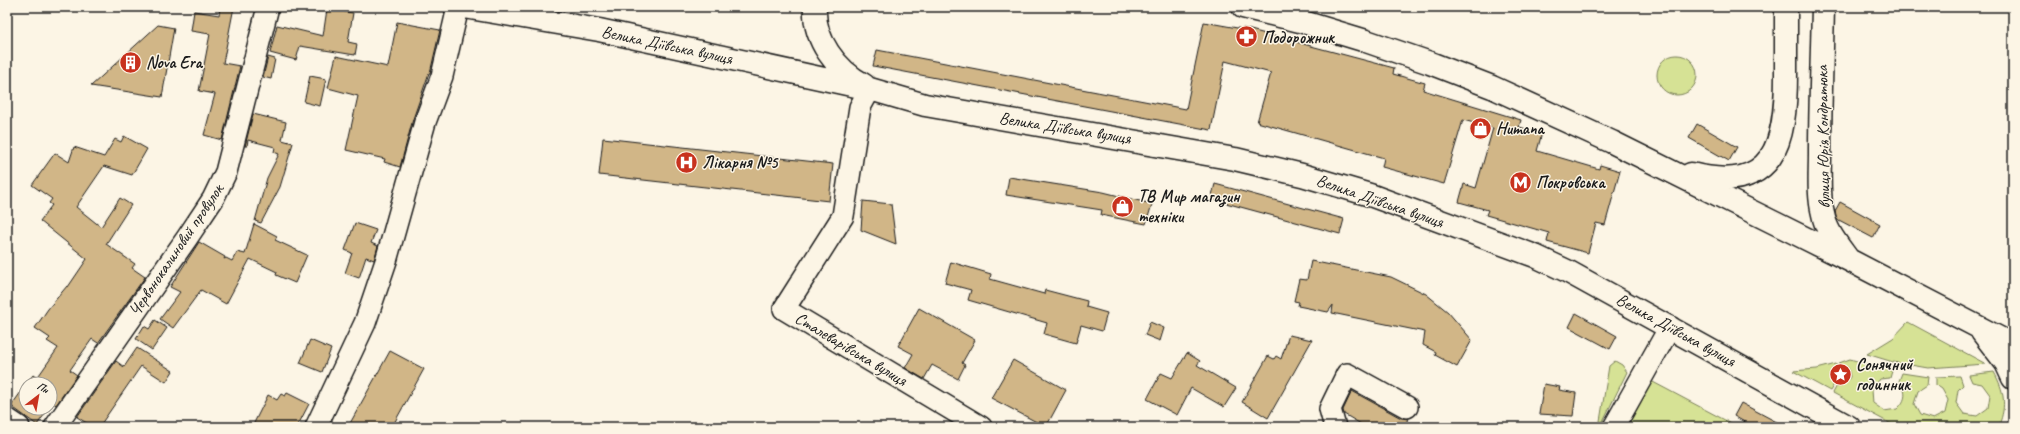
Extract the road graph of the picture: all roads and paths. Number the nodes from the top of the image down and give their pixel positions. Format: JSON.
{"nodes":[{"id":1,"x":268,"y":7,"type":"edge"},
{"id":2,"x":456,"y":7,"type":"edge"},
{"id":3,"x":464,"y":7,"type":"edge"},
{"id":4,"x":815,"y":7,"type":"edge"},
{"id":5,"x":1243,"y":7,"type":"edge"},
{"id":6,"x":1786,"y":7,"type":"edge"},
{"id":7,"x":1823,"y":7,"type":"edge"},
{"id":8,"x":870,"y":89,"type":"junction"},
{"id":9,"x":1786,"y":90,"type":"junction"},
{"id":10,"x":1821,"y":91,"type":"junction"},
{"id":11,"x":1662,"y":168,"type":"junction"},
{"id":12,"x":1849,"y":260,"type":"junction"},
{"id":13,"x":1670,"y":327,"type":"junction"},
{"id":14,"x":1980,"y":329,"type":"junction"},
{"id":15,"x":2013,"y":345,"type":"edge"},
{"id":16,"x":2013,"y":378,"type":"edge"},
{"id":17,"x":1407,"y":407,"type":"dead end"},
{"id":18,"x":7,"y":419,"type":"edge"},
{"id":19,"x":19,"y":427,"type":"edge"},
{"id":20,"x":55,"y":427,"type":"edge"},
{"id":21,"x":316,"y":427,"type":"edge"},
{"id":22,"x":981,"y":427,"type":"edge"},
{"id":23,"x":1335,"y":427,"type":"edge"},
{"id":24,"x":1614,"y":427,"type":"edge"},
{"id":25,"x":1850,"y":427,"type":"edge"}],
"edges":[{"from":1,"to":20,"type":"street","name":"Червонокалиновий провулок"},
{"from":2,"to":21,"type":"street"},
{"from":3,"to":8,"type":"main road","name":"Велика Діївська вулиця"},
{"from":4,"to":8,"type":"main road","name":"Велика Діївська вулиця"},
{"from":5,"to":11,"type":"main road"},
{"from":6,"to":9,"type":"main road","name":"вулиця Юрія Кондратюка"},
{"from":7,"to":10,"type":"main road","name":"вулиця Юрія Кондратюка"},
{"from":8,"to":13,"type":"main road","name":"Велика Діївська вулиця"},
{"from":8,"to":22,"type":"street","name":"Сталеварівська вулиця"},
{"from":9,"to":10,"type":"main road"},
{"from":9,"to":11,"type":"main road","name":"вулиця Юрія Кондратюка"},
{"from":10,"to":12,"type":"main road","name":"вулиця Юрія Кондратюка"},
{"from":11,"to":12,"type":"main road"},
{"from":12,"to":14,"type":"main road"},
{"from":13,"to":24,"type":"street"},
{"from":13,"to":25,"type":"main road","name":"Велика Діївська вулиця"},
{"from":14,"to":15,"type":"main road"},
{"from":14,"to":16,"type":"main road"},
{"from":17,"to":23,"type":"street"},
{"from":18,"to":19,"type":"street"}]}
